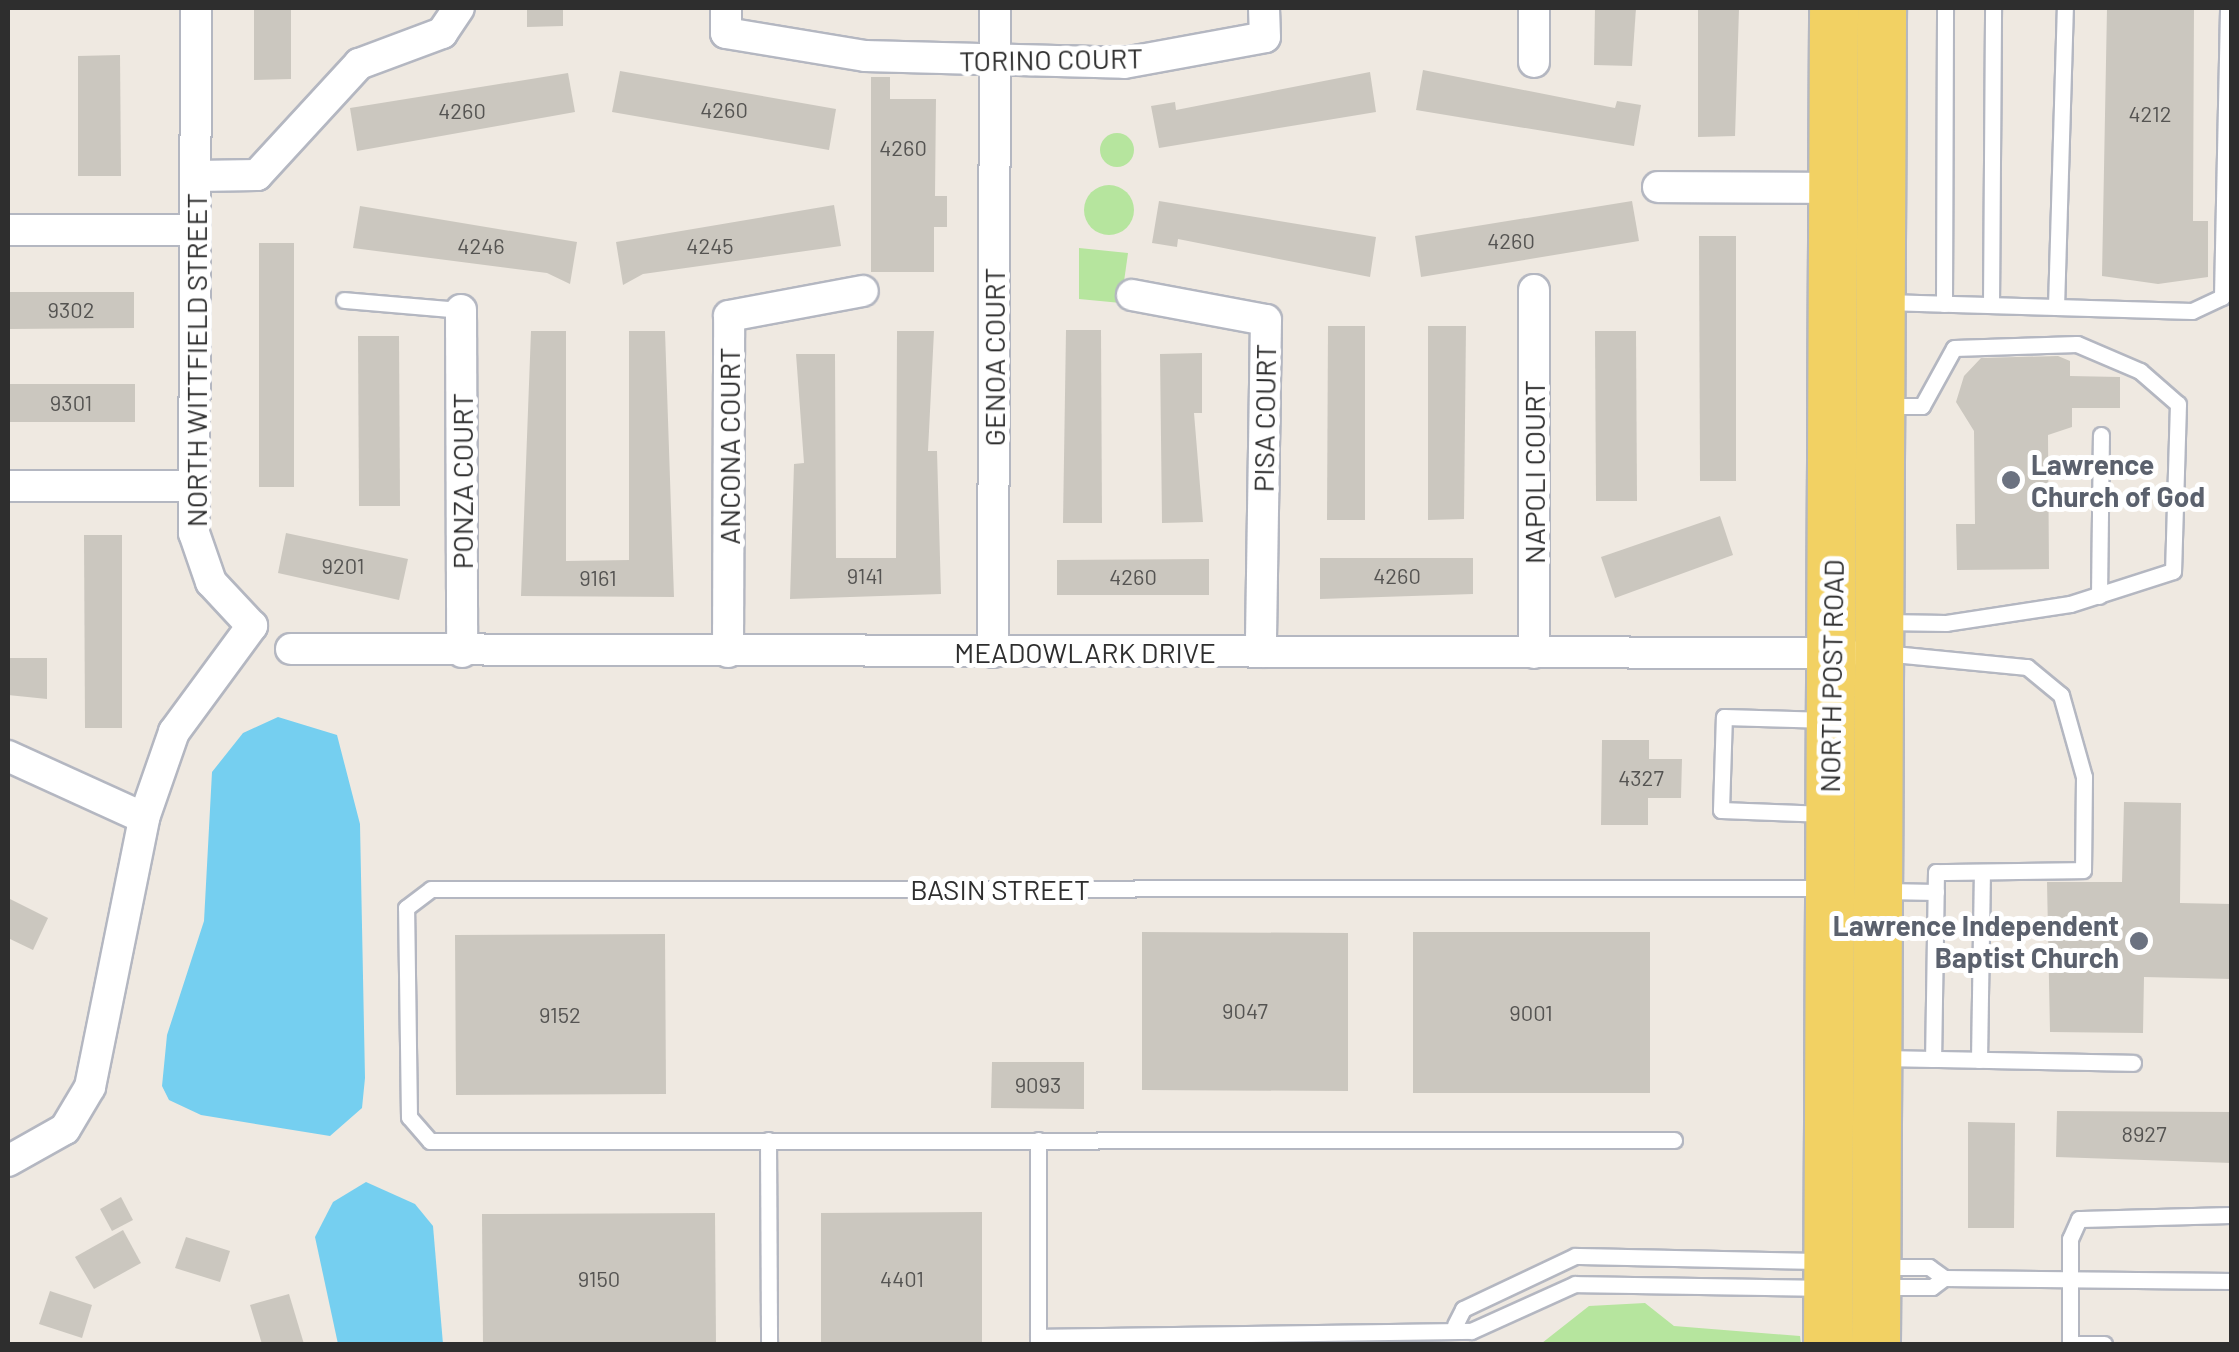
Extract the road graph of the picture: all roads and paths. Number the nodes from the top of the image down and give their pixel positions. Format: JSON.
{"nodes":[{"id":1,"x":196,"y":8,"type":"edge"},
{"id":2,"x":459,"y":8,"type":"edge"},
{"id":3,"x":726,"y":8,"type":"edge"},
{"id":4,"x":994,"y":8,"type":"edge"},
{"id":5,"x":1264,"y":8,"type":"edge"},
{"id":6,"x":1534,"y":8,"type":"edge"},
{"id":7,"x":1834,"y":8,"type":"edge"},
{"id":8,"x":1882,"y":8,"type":"edge"},
{"id":9,"x":1945,"y":8,"type":"edge"},
{"id":10,"x":1994,"y":8,"type":"edge"},
{"id":11,"x":2065,"y":8,"type":"edge"},
{"id":12,"x":2228,"y":8,"type":"edge"},
{"id":13,"x":1534,"y":62,"type":"dead end"},
{"id":14,"x":994,"y":63,"type":"junction"},
{"id":15,"x":196,"y":176,"type":"junction"},
{"id":16,"x":1658,"y":188,"type":"dead end"},
{"id":17,"x":1834,"y":188,"type":"junction"},
{"id":18,"x":8,"y":230,"type":"edge"},
{"id":19,"x":195,"y":230,"type":"junction"},
{"id":20,"x":1534,"y":290,"type":"dead end"},
{"id":21,"x":863,"y":291,"type":"dead end"},
{"id":22,"x":1132,"y":294,"type":"dead end"},
{"id":23,"x":344,"y":300,"type":"dead end"},
{"id":24,"x":1880,"y":302,"type":"junction"},
{"id":25,"x":1944,"y":304,"type":"junction"},
{"id":26,"x":1992,"y":306,"type":"junction"},
{"id":27,"x":2056,"y":307,"type":"junction"},
{"id":28,"x":462,"y":310,"type":"joint"},
{"id":29,"x":1880,"y":406,"type":"junction"},
{"id":30,"x":2102,"y":435,"type":"dead end"},
{"id":31,"x":8,"y":486,"type":"edge"},
{"id":32,"x":194,"y":486,"type":"junction"},
{"id":33,"x":2099,"y":596,"type":"junction"},
{"id":34,"x":1879,"y":638,"type":"junction"},
{"id":35,"x":291,"y":649,"type":"dead end"},
{"id":36,"x":462,"y":652,"type":"junction"},
{"id":37,"x":728,"y":652,"type":"junction"},
{"id":38,"x":994,"y":652,"type":"junction"},
{"id":39,"x":1261,"y":652,"type":"junction"},
{"id":40,"x":1534,"y":652,"type":"junction"},
{"id":41,"x":1830,"y":653,"type":"junction"},
{"id":42,"x":1830,"y":720,"type":"junction"},
{"id":43,"x":8,"y":756,"type":"edge"},
{"id":44,"x":1830,"y":814,"type":"junction"},
{"id":45,"x":144,"y":818,"type":"junction"},
{"id":46,"x":1982,"y":873,"type":"junction"},
{"id":47,"x":1830,"y":888,"type":"junction"},
{"id":48,"x":1877,"y":891,"type":"junction"},
{"id":49,"x":1936,"y":892,"type":"junction"},
{"id":50,"x":1877,"y":1058,"type":"junction"},
{"id":51,"x":1934,"y":1059,"type":"junction"},
{"id":52,"x":1979,"y":1060,"type":"junction"},
{"id":53,"x":2133,"y":1063,"type":"dead end"},
{"id":54,"x":768,"y":1140,"type":"junction"},
{"id":55,"x":1038,"y":1140,"type":"junction"},
{"id":56,"x":1674,"y":1140,"type":"dead end"},
{"id":57,"x":8,"y":1161,"type":"edge"},
{"id":58,"x":2232,"y":1215,"type":"edge"},
{"id":59,"x":1853,"y":1276,"type":"junction"},
{"id":60,"x":2070,"y":1279,"type":"junction"},
{"id":61,"x":2232,"y":1280,"type":"edge"},
{"id":62,"x":1455,"y":1325,"type":"junction"},
{"id":63,"x":1038,"y":1341,"type":"edge"},
{"id":64,"x":769,"y":1344,"type":"edge"},
{"id":65,"x":1828,"y":1344,"type":"edge"},
{"id":66,"x":1876,"y":1344,"type":"edge"},
{"id":67,"x":2104,"y":1344,"type":"edge"}],
"edges":[{"from":1,"to":15,"type":"street","name":"NORTH WITTFIELD STREET"},
{"from":2,"to":15,"type":"street"},
{"from":3,"to":14,"type":"street","name":"TORINO COURT"},
{"from":4,"to":14,"type":"street","name":"GENOA COURT"},
{"from":5,"to":14,"type":"street","name":"TORINO COURT"},
{"from":6,"to":13,"type":"street"},
{"from":7,"to":17,"type":"main road","name":"NORTH POST ROAD"},
{"from":8,"to":24,"type":"main road","name":"NORTH POST ROAD"},
{"from":9,"to":25,"type":"lane"},
{"from":10,"to":26,"type":"lane"},
{"from":11,"to":27,"type":"lane"},
{"from":12,"to":27,"type":"lane"},
{"from":14,"to":38,"type":"street","name":"GENOA COURT"},
{"from":15,"to":19,"type":"street","name":"NORTH WITTFIELD STREET"},
{"from":16,"to":17,"type":"street"},
{"from":17,"to":41,"type":"main road","name":"NORTH POST ROAD"},
{"from":18,"to":19,"type":"street"},
{"from":19,"to":32,"type":"street","name":"NORTH WITTFIELD STREET"},
{"from":20,"to":40,"type":"street","name":"NAPOLI COURT"},
{"from":21,"to":37,"type":"street","name":"ANCONA COURT"},
{"from":22,"to":39,"type":"street","name":"PISA COURT"},
{"from":23,"to":28,"type":"lane"},
{"from":24,"to":25,"type":"lane"},
{"from":24,"to":29,"type":"main road","name":"NORTH POST ROAD"},
{"from":25,"to":26,"type":"lane"},
{"from":26,"to":27,"type":"lane"},
{"from":28,"to":36,"type":"street","name":"PONZA COURT"},
{"from":29,"to":33,"type":"lane"},
{"from":29,"to":34,"type":"main road","name":"NORTH POST ROAD"},
{"from":30,"to":33,"type":"lane"},
{"from":31,"to":32,"type":"street"},
{"from":32,"to":45,"type":"street","name":"NORTH WITTFIELD STREET"},
{"from":33,"to":34,"type":"lane"},
{"from":34,"to":41,"type":"street","name":"MEADOWLARK DRIVE"},
{"from":34,"to":46,"type":"lane"},
{"from":34,"to":48,"type":"main road","name":"NORTH POST ROAD"},
{"from":35,"to":36,"type":"street","name":"MEADOWLARK DRIVE"},
{"from":36,"to":37,"type":"street","name":"MEADOWLARK DRIVE"},
{"from":37,"to":38,"type":"street","name":"MEADOWLARK DRIVE"},
{"from":38,"to":39,"type":"street","name":"MEADOWLARK DRIVE"},
{"from":39,"to":40,"type":"street","name":"MEADOWLARK DRIVE"},
{"from":40,"to":41,"type":"street","name":"MEADOWLARK DRIVE"},
{"from":41,"to":42,"type":"main road","name":"NORTH POST ROAD"},
{"from":42,"to":44,"type":"main road","name":"NORTH POST ROAD"},
{"from":42,"to":44,"type":"lane"},
{"from":43,"to":45,"type":"street"},
{"from":44,"to":47,"type":"main road","name":"NORTH POST ROAD"},
{"from":45,"to":57,"type":"street","name":"NORTH WITTFIELD STREET"},
{"from":46,"to":49,"type":"lane"},
{"from":46,"to":52,"type":"lane"},
{"from":47,"to":54,"type":"lane","name":"BASIN STREET"},
{"from":47,"to":59,"type":"main road","name":"NORTH POST ROAD"},
{"from":48,"to":49,"type":"lane"},
{"from":48,"to":50,"type":"main road","name":"NORTH POST ROAD"},
{"from":49,"to":51,"type":"lane"},
{"from":50,"to":51,"type":"lane"},
{"from":50,"to":59,"type":"main road","name":"NORTH POST ROAD"},
{"from":51,"to":52,"type":"lane"},
{"from":52,"to":53,"type":"lane"},
{"from":54,"to":55,"type":"lane"},
{"from":54,"to":64,"type":"lane"},
{"from":55,"to":56,"type":"lane"},
{"from":55,"to":63,"type":"lane"},
{"from":58,"to":60,"type":"lane"},
{"from":59,"to":60,"type":"lane"},
{"from":59,"to":62,"type":"lane"},
{"from":59,"to":62,"type":"lane"},
{"from":59,"to":65,"type":"main road","name":"NORTH POST ROAD"},
{"from":59,"to":66,"type":"main road","name":"NORTH POST ROAD"},
{"from":60,"to":61,"type":"lane"},
{"from":60,"to":67,"type":"lane"},
{"from":62,"to":63,"type":"lane"}]}
